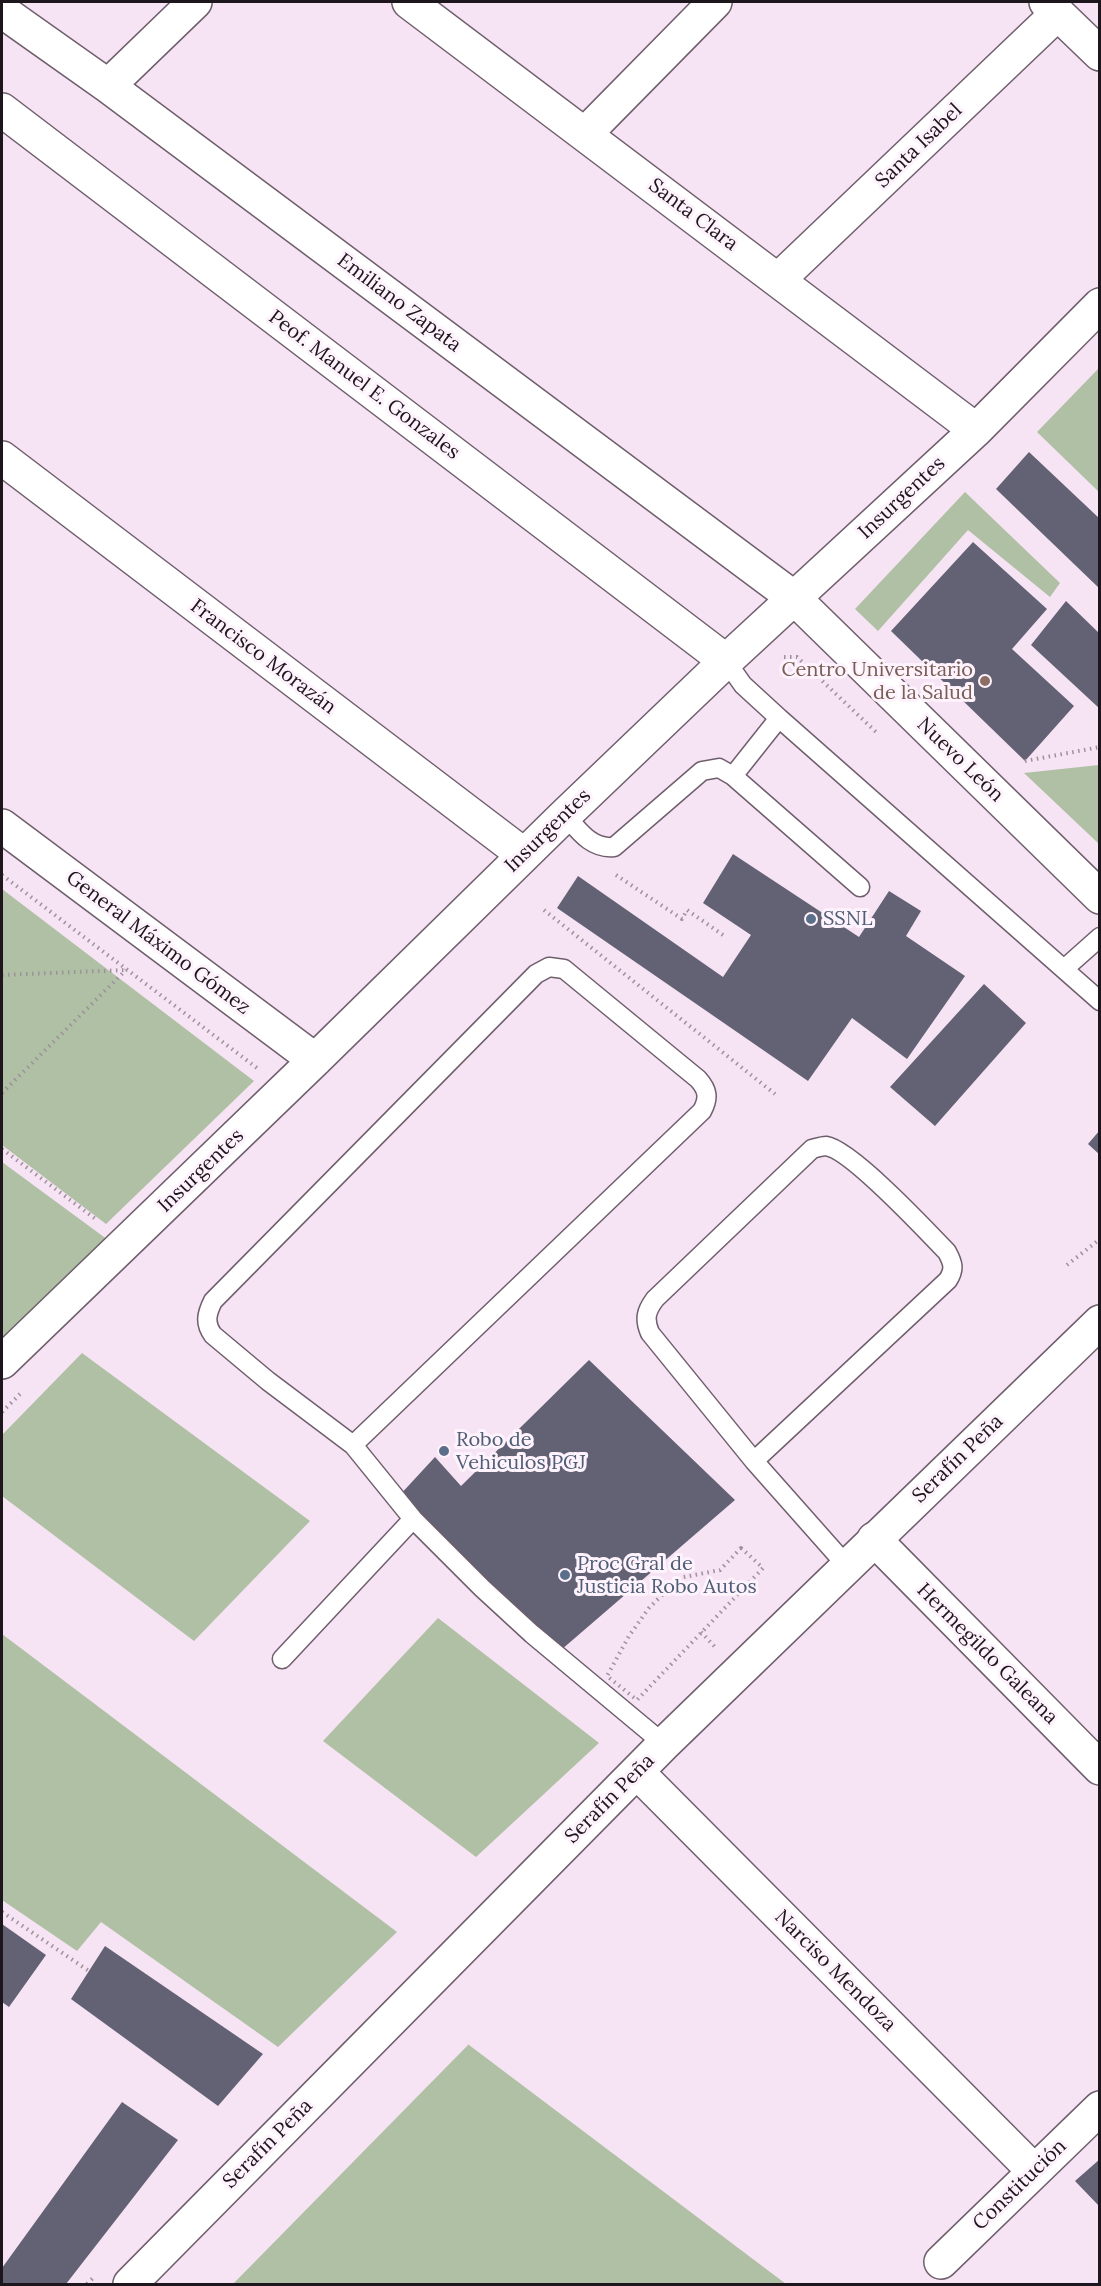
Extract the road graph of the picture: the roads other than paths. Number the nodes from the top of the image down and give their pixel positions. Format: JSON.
{"nodes":[{"id":1,"x":195,"y":2,"type":"edge"},
{"id":2,"x":409,"y":2,"type":"edge"},
{"id":3,"x":715,"y":2,"type":"edge"},
{"id":4,"x":1052,"y":8,"type":"edge"},
{"id":5,"x":2,"y":11,"type":"edge"},
{"id":6,"x":1100,"y":54,"type":"edge"},
{"id":7,"x":108,"y":86,"type":"junction"},
{"id":8,"x":2,"y":110,"type":"edge"},
{"id":9,"x":585,"y":134,"type":"junction"},
{"id":10,"x":779,"y":279,"type":"junction"},
{"id":11,"x":1100,"y":305,"type":"edge"},
{"id":12,"x":976,"y":430,"type":"junction"},
{"id":13,"x":2,"y":458,"type":"edge"},
{"id":14,"x":794,"y":598,"type":"junction"},
{"id":15,"x":726,"y":661,"type":"junction"},
{"id":16,"x":779,"y":718,"type":"junction"},
{"id":17,"x":733,"y":776,"type":"junction"},
{"id":18,"x":565,"y":815,"type":"junction"},
{"id":19,"x":2,"y":825,"type":"edge"},
{"id":20,"x":524,"y":855,"type":"junction"},
{"id":21,"x":860,"y":887,"type":"dead end"},
{"id":22,"x":1100,"y":897,"type":"edge"},
{"id":23,"x":1100,"y":937,"type":"edge"},
{"id":24,"x":1064,"y":969,"type":"junction"},
{"id":25,"x":1100,"y":1001,"type":"edge"},
{"id":26,"x":315,"y":1060,"type":"junction"},
{"id":27,"x":1099,"y":1323,"type":"edge"},
{"id":28,"x":2,"y":1362,"type":"edge"},
{"id":29,"x":353,"y":1445,"type":"junction"},
{"id":30,"x":754,"y":1461,"type":"junction"},
{"id":31,"x":413,"y":1519,"type":"junction"},
{"id":32,"x":874,"y":1539,"type":"junction"},
{"id":33,"x":847,"y":1566,"type":"junction"},
{"id":34,"x":282,"y":1659,"type":"dead end"},
{"id":35,"x":664,"y":1744,"type":"junction"},
{"id":36,"x":1100,"y":1768,"type":"edge"},
{"id":37,"x":637,"y":1772,"type":"junction"},
{"id":38,"x":1100,"y":2108,"type":"edge"},
{"id":39,"x":1034,"y":2171,"type":"junction"},
{"id":40,"x":941,"y":2262,"type":"dead end"},
{"id":41,"x":130,"y":2284,"type":"edge"}],
"edges":[{"from":1,"to":7,"type":"street"},
{"from":2,"to":9,"type":"street","name":"Santa Clara"},
{"from":3,"to":9,"type":"street"},
{"from":4,"to":6,"type":"street"},
{"from":4,"to":10,"type":"street","name":"Santa Isabel"},
{"from":5,"to":7,"type":"street","name":"Emiliano Zapata"},
{"from":7,"to":14,"type":"street","name":"Emiliano Zapata"},
{"from":8,"to":15,"type":"street","name":"Peof. Manuel E. Gonzales"},
{"from":9,"to":10,"type":"street","name":"Santa Clara"},
{"from":10,"to":12,"type":"street","name":"Santa Clara"},
{"from":11,"to":12,"type":"street","name":"Insurgentes"},
{"from":12,"to":14,"type":"street","name":"Insurgentes"},
{"from":13,"to":20,"type":"street","name":"Francisco Morazán"},
{"from":14,"to":15,"type":"street","name":"Insurgentes"},
{"from":14,"to":22,"type":"street","name":"Nuevo León"},
{"from":15,"to":16,"type":"lane"},
{"from":15,"to":18,"type":"street","name":"Insurgentes"},
{"from":16,"to":17,"type":"lane"},
{"from":16,"to":24,"type":"lane"},
{"from":17,"to":18,"type":"lane"},
{"from":17,"to":21,"type":"lane"},
{"from":18,"to":20,"type":"street","name":"Insurgentes"},
{"from":19,"to":26,"type":"street","name":"General Máximo Gómez"},
{"from":20,"to":26,"type":"street","name":"Insurgentes"},
{"from":23,"to":24,"type":"lane"},
{"from":24,"to":25,"type":"lane"},
{"from":26,"to":28,"type":"street","name":"Insurgentes"},
{"from":27,"to":32,"type":"street","name":"Serafín Peña"},
{"from":29,"to":29,"type":"lane"},
{"from":29,"to":31,"type":"lane"},
{"from":30,"to":30,"type":"lane"},
{"from":30,"to":33,"type":"lane"},
{"from":31,"to":34,"type":"lane"},
{"from":31,"to":35,"type":"lane"},
{"from":32,"to":33,"type":"street","name":"Serafín Peña"},
{"from":32,"to":36,"type":"street","name":"Hermegildo Galeana"},
{"from":33,"to":35,"type":"street","name":"Serafín Peña"},
{"from":35,"to":37,"type":"street","name":"Serafín Peña"},
{"from":37,"to":39,"type":"street","name":"Narciso Mendoza"},
{"from":37,"to":41,"type":"street","name":"Serafín Peña"},
{"from":38,"to":39,"type":"street","name":"Constitución"},
{"from":39,"to":40,"type":"street","name":"Constitución"}]}
